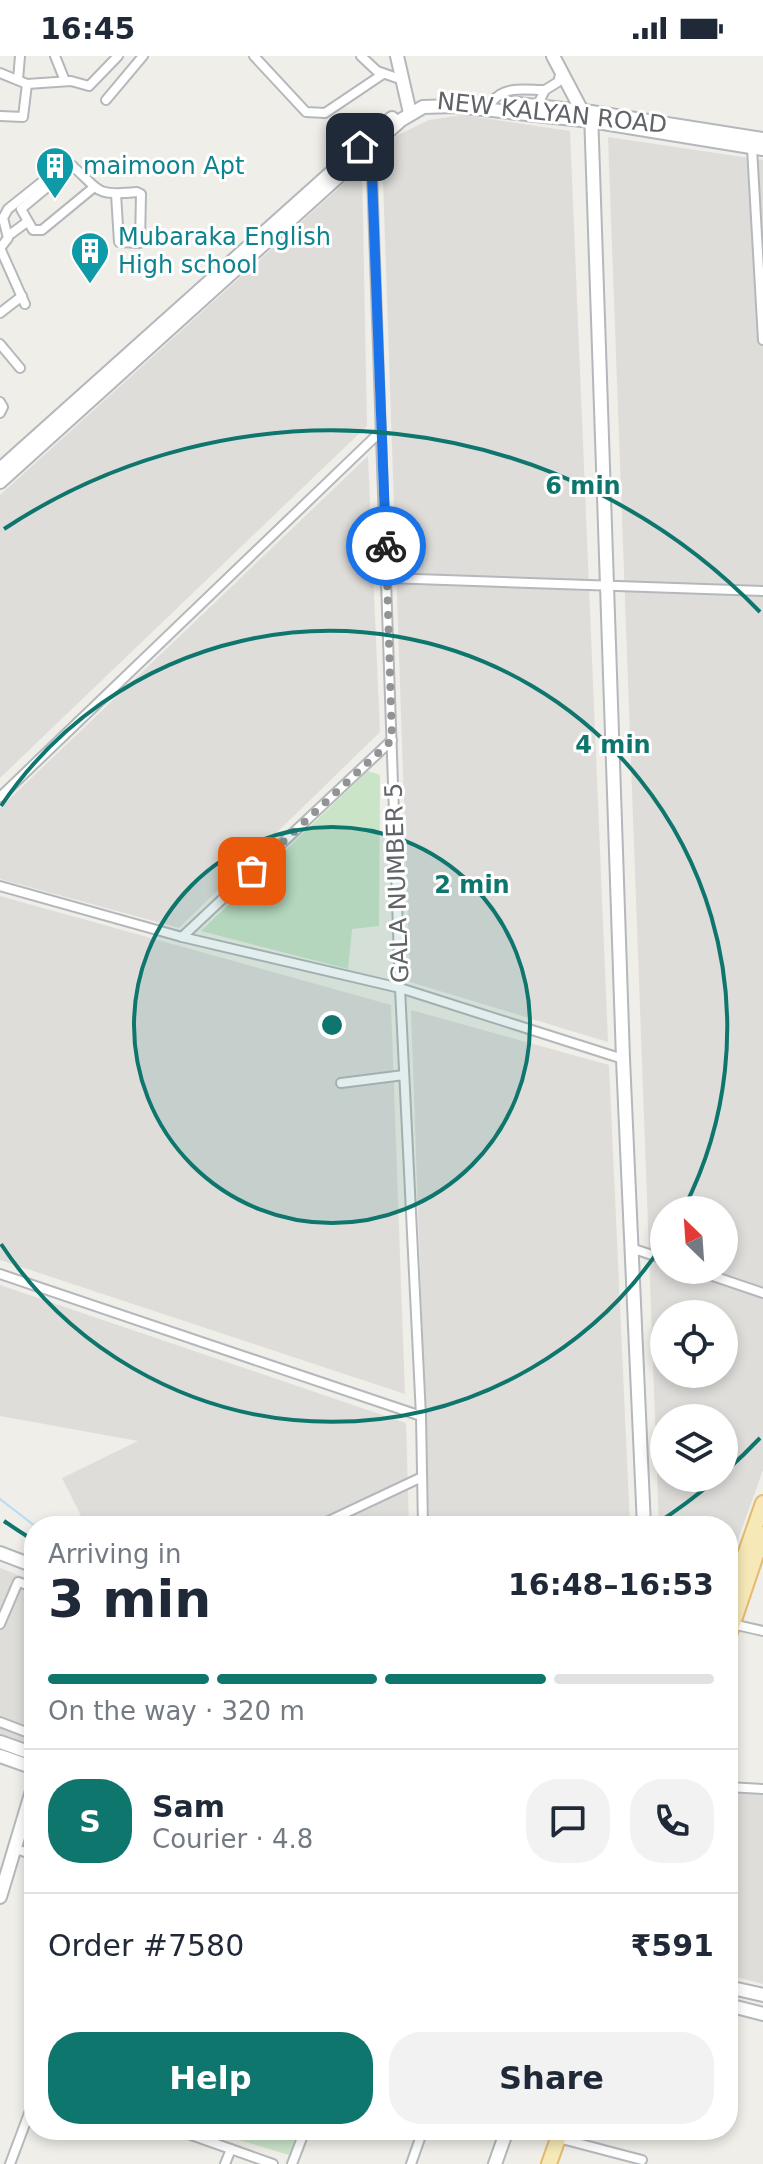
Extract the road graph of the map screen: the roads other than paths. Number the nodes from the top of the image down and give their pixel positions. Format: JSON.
{"nodes":[{"id":1,"x":20,"y":56,"type":"edge"},
{"id":2,"x":55,"y":56,"type":"edge"},
{"id":3,"x":118,"y":56,"type":"edge"},
{"id":4,"x":143,"y":56,"type":"edge"},
{"id":5,"x":254,"y":56,"type":"edge"},
{"id":6,"x":361,"y":56,"type":"edge"},
{"id":7,"x":397,"y":56,"type":"edge"},
{"id":8,"x":553,"y":56,"type":"edge"},
{"id":9,"x":561,"y":72,"type":"junction"},
{"id":10,"x":0,"y":73,"type":"edge"},
{"id":11,"x":383,"y":74,"type":"junction"},
{"id":12,"x":400,"y":79,"type":"junction"},
{"id":13,"x":18,"y":80,"type":"junction"},
{"id":14,"x":65,"y":81,"type":"junction"},
{"id":15,"x":27,"y":84,"type":"junction"},
{"id":16,"x":545,"y":90,"type":"junction"},
{"id":17,"x":106,"y":100,"type":"dead end"},
{"id":18,"x":492,"y":102,"type":"junction"},
{"id":19,"x":537,"y":106,"type":"junction"},
{"id":20,"x":409,"y":110,"type":"junction"},
{"id":21,"x":557,"y":113,"type":"junction"},
{"id":22,"x":588,"y":114,"type":"junction"},
{"id":23,"x":0,"y":116,"type":"edge"},
{"id":24,"x":763,"y":139,"type":"edge"},
{"id":25,"x":757,"y":148,"type":"edge"},
{"id":26,"x":362,"y":151,"type":"junction"},
{"id":27,"x":73,"y":166,"type":"junction"},
{"id":28,"x":93,"y":188,"type":"junction"},
{"id":29,"x":116,"y":194,"type":"junction"},
{"id":30,"x":27,"y":222,"type":"junction"},
{"id":31,"x":8,"y":236,"type":"junction"},
{"id":32,"x":1,"y":248,"type":"edge"},
{"id":33,"x":0,"y":313,"type":"edge"},
{"id":34,"x":763,"y":340,"type":"edge"},
{"id":35,"x":0,"y":344,"type":"edge"},
{"id":36,"x":20,"y":368,"type":"dead end"},
{"id":37,"x":108,"y":377,"type":"junction"},
{"id":38,"x":0,"y":402,"type":"edge"},
{"id":39,"x":0,"y":413,"type":"edge"},
{"id":40,"x":380,"y":432,"type":"junction"},
{"id":41,"x":0,"y":469,"type":"edge"},
{"id":42,"x":0,"y":482,"type":"edge"},
{"id":43,"x":387,"y":578,"type":"junction"},
{"id":44,"x":608,"y":587,"type":"junction"},
{"id":45,"x":763,"y":591,"type":"edge"},
{"id":46,"x":392,"y":740,"type":"junction"},
{"id":47,"x":0,"y":797,"type":"edge"},
{"id":48,"x":0,"y":886,"type":"edge"},
{"id":49,"x":182,"y":937,"type":"junction"},
{"id":50,"x":400,"y":988,"type":"junction"},
{"id":51,"x":623,"y":1059,"type":"junction"},
{"id":52,"x":404,"y":1075,"type":"junction"},
{"id":53,"x":341,"y":1083,"type":"dead end"},
{"id":54,"x":631,"y":1248,"type":"junction"},
{"id":55,"x":650,"y":1254,"type":"edge"},
{"id":56,"x":0,"y":1274,"type":"edge"},
{"id":57,"x":736,"y":1284,"type":"edge"},
{"id":58,"x":763,"y":1293,"type":"edge"},
{"id":59,"x":421,"y":1416,"type":"junction"},
{"id":60,"x":422,"y":1477,"type":"junction"},
{"id":61,"x":763,"y":1503,"type":"edge"},
{"id":62,"x":339,"y":1516,"type":"edge"},
{"id":63,"x":423,"y":1516,"type":"edge"},
{"id":64,"x":644,"y":1516,"type":"edge"},
{"id":65,"x":758,"y":1539,"type":"edge"},
{"id":66,"x":0,"y":1553,"type":"edge"},
{"id":67,"x":24,"y":1562,"type":"edge"},
{"id":68,"x":738,"y":1582,"type":"edge"},
{"id":69,"x":24,"y":1584,"type":"edge"},
{"id":70,"x":738,"y":1605,"type":"edge"},
{"id":71,"x":0,"y":1624,"type":"edge"},
{"id":72,"x":738,"y":1631,"type":"edge"},
{"id":73,"x":763,"y":1631,"type":"edge"},
{"id":74,"x":0,"y":1722,"type":"edge"},
{"id":75,"x":24,"y":1731,"type":"edge"},
{"id":76,"x":0,"y":1742,"type":"edge"},
{"id":77,"x":24,"y":1750,"type":"edge"},
{"id":78,"x":0,"y":1756,"type":"edge"},
{"id":79,"x":24,"y":1764,"type":"edge"},
{"id":80,"x":738,"y":1788,"type":"edge"},
{"id":81,"x":763,"y":1789,"type":"edge"},
{"id":82,"x":24,"y":1814,"type":"edge"},
{"id":83,"x":13,"y":1848,"type":"junction"},
{"id":84,"x":24,"y":1852,"type":"edge"},
{"id":85,"x":2,"y":1876,"type":"edge"},
{"id":86,"x":0,"y":1897,"type":"edge"},
{"id":87,"x":738,"y":1989,"type":"edge"},
{"id":88,"x":763,"y":1995,"type":"edge"},
{"id":89,"x":738,"y":2008,"type":"edge"},
{"id":90,"x":763,"y":2014,"type":"edge"},
{"id":91,"x":24,"y":2127,"type":"edge"},
{"id":92,"x":205,"y":2140,"type":"edge"},
{"id":93,"x":301,"y":2140,"type":"edge"},
{"id":94,"x":419,"y":2140,"type":"edge"},
{"id":95,"x":503,"y":2140,"type":"edge"},
{"id":96,"x":552,"y":2140,"type":"edge"},
{"id":97,"x":554,"y":2140,"type":"edge"},
{"id":98,"x":578,"y":2140,"type":"edge"},
{"id":99,"x":231,"y":2149,"type":"junction"},
{"id":100,"x":642,"y":2160,"type":"dead end"},
{"id":101,"x":10,"y":2164,"type":"edge"},
{"id":102,"x":225,"y":2164,"type":"edge"},
{"id":103,"x":273,"y":2164,"type":"edge"},
{"id":104,"x":292,"y":2164,"type":"edge"},
{"id":105,"x":411,"y":2164,"type":"edge"},
{"id":106,"x":495,"y":2164,"type":"edge"},
{"id":107,"x":540,"y":2164,"type":"edge"},
{"id":108,"x":549,"y":2164,"type":"edge"}],
"edges":[{"from":1,"to":13,"type":"street"},
{"from":2,"to":14,"type":"street"},
{"from":3,"to":14,"type":"street"},
{"from":4,"to":17,"type":"street"},
{"from":5,"to":11,"type":"street"},
{"from":6,"to":11,"type":"street"},
{"from":7,"to":12,"type":"street"},
{"from":8,"to":9,"type":"street"},
{"from":9,"to":16,"type":"street"},
{"from":9,"to":22,"type":"street"},
{"from":10,"to":13,"type":"street"},
{"from":11,"to":12,"type":"street"},
{"from":12,"to":20,"type":"street"},
{"from":13,"to":15,"type":"street"},
{"from":14,"to":15,"type":"street"},
{"from":15,"to":23,"type":"street"},
{"from":16,"to":18,"type":"street"},
{"from":16,"to":19,"type":"street"},
{"from":18,"to":19,"type":"street","name":"NEW KALYAN ROAD"},
{"from":18,"to":20,"type":"street","name":"NEW KALYAN ROAD"},
{"from":19,"to":21,"type":"street","name":"NEW KALYAN ROAD"},
{"from":20,"to":21,"type":"street","name":"NEW KALYAN ROAD"},
{"from":20,"to":26,"type":"street","name":"NEW KALYAN ROAD"},
{"from":21,"to":22,"type":"street","name":"NEW KALYAN ROAD"},
{"from":22,"to":24,"type":"street","name":"NEW KALYAN ROAD"},
{"from":22,"to":25,"type":"street","name":"NEW KALYAN ROAD"},
{"from":22,"to":44,"type":"street"},
{"from":25,"to":34,"type":"street"},
{"from":26,"to":37,"type":"street","name":"NEW KALYAN ROAD"},
{"from":26,"to":40,"type":"street","name":"GALA NUMBER 5"},
{"from":27,"to":28,"type":"street"},
{"from":27,"to":30,"type":"street"},
{"from":27,"to":31,"type":"street"},
{"from":28,"to":29,"type":"street"},
{"from":28,"to":30,"type":"street"},
{"from":29,"to":29,"type":"street"},
{"from":30,"to":31,"type":"street"},
{"from":31,"to":32,"type":"street"},
{"from":32,"to":33,"type":"street"},
{"from":35,"to":36,"type":"street"},
{"from":37,"to":41,"type":"street"},
{"from":37,"to":42,"type":"street"},
{"from":38,"to":39,"type":"street"},
{"from":40,"to":43,"type":"street","name":"GALA NUMBER 5"},
{"from":40,"to":47,"type":"street"},
{"from":43,"to":44,"type":"street"},
{"from":43,"to":46,"type":"street","name":"GALA NUMBER 5"},
{"from":44,"to":45,"type":"street"},
{"from":44,"to":51,"type":"street"},
{"from":46,"to":49,"type":"street"},
{"from":46,"to":50,"type":"street","name":"GALA NUMBER 5"},
{"from":48,"to":49,"type":"street"},
{"from":49,"to":50,"type":"street"},
{"from":50,"to":51,"type":"street"},
{"from":50,"to":52,"type":"street","name":"GALA NUMBER 5"},
{"from":51,"to":54,"type":"street"},
{"from":52,"to":53,"type":"street"},
{"from":52,"to":59,"type":"street","name":"GALA NUMBER 5"},
{"from":54,"to":55,"type":"street"},
{"from":54,"to":64,"type":"street"},
{"from":56,"to":59,"type":"street"},
{"from":57,"to":58,"type":"street"},
{"from":59,"to":60,"type":"street","name":"GALA NUMBER 5"},
{"from":60,"to":62,"type":"street"},
{"from":60,"to":63,"type":"street","name":"GALA NUMBER 5"},
{"from":61,"to":65,"type":"main road"},
{"from":65,"to":68,"type":"main road"},
{"from":65,"to":70,"type":"main road"},
{"from":66,"to":67,"type":"street"},
{"from":69,"to":71,"type":"street"},
{"from":72,"to":73,"type":"street"},
{"from":74,"to":75,"type":"street"},
{"from":76,"to":77,"type":"street"},
{"from":78,"to":79,"type":"street"},
{"from":80,"to":81,"type":"street"},
{"from":82,"to":83,"type":"street"},
{"from":83,"to":84,"type":"street"},
{"from":83,"to":85,"type":"street"},
{"from":85,"to":86,"type":"street"},
{"from":87,"to":88,"type":"street"},
{"from":89,"to":90,"type":"street"},
{"from":91,"to":101,"type":"street"},
{"from":92,"to":99,"type":"street"},
{"from":93,"to":104,"type":"street"},
{"from":94,"to":105,"type":"street"},
{"from":95,"to":106,"type":"street"},
{"from":96,"to":107,"type":"main road"},
{"from":97,"to":108,"type":"main road"},
{"from":98,"to":100,"type":"street"},
{"from":99,"to":102,"type":"street"},
{"from":99,"to":103,"type":"street"}]}
